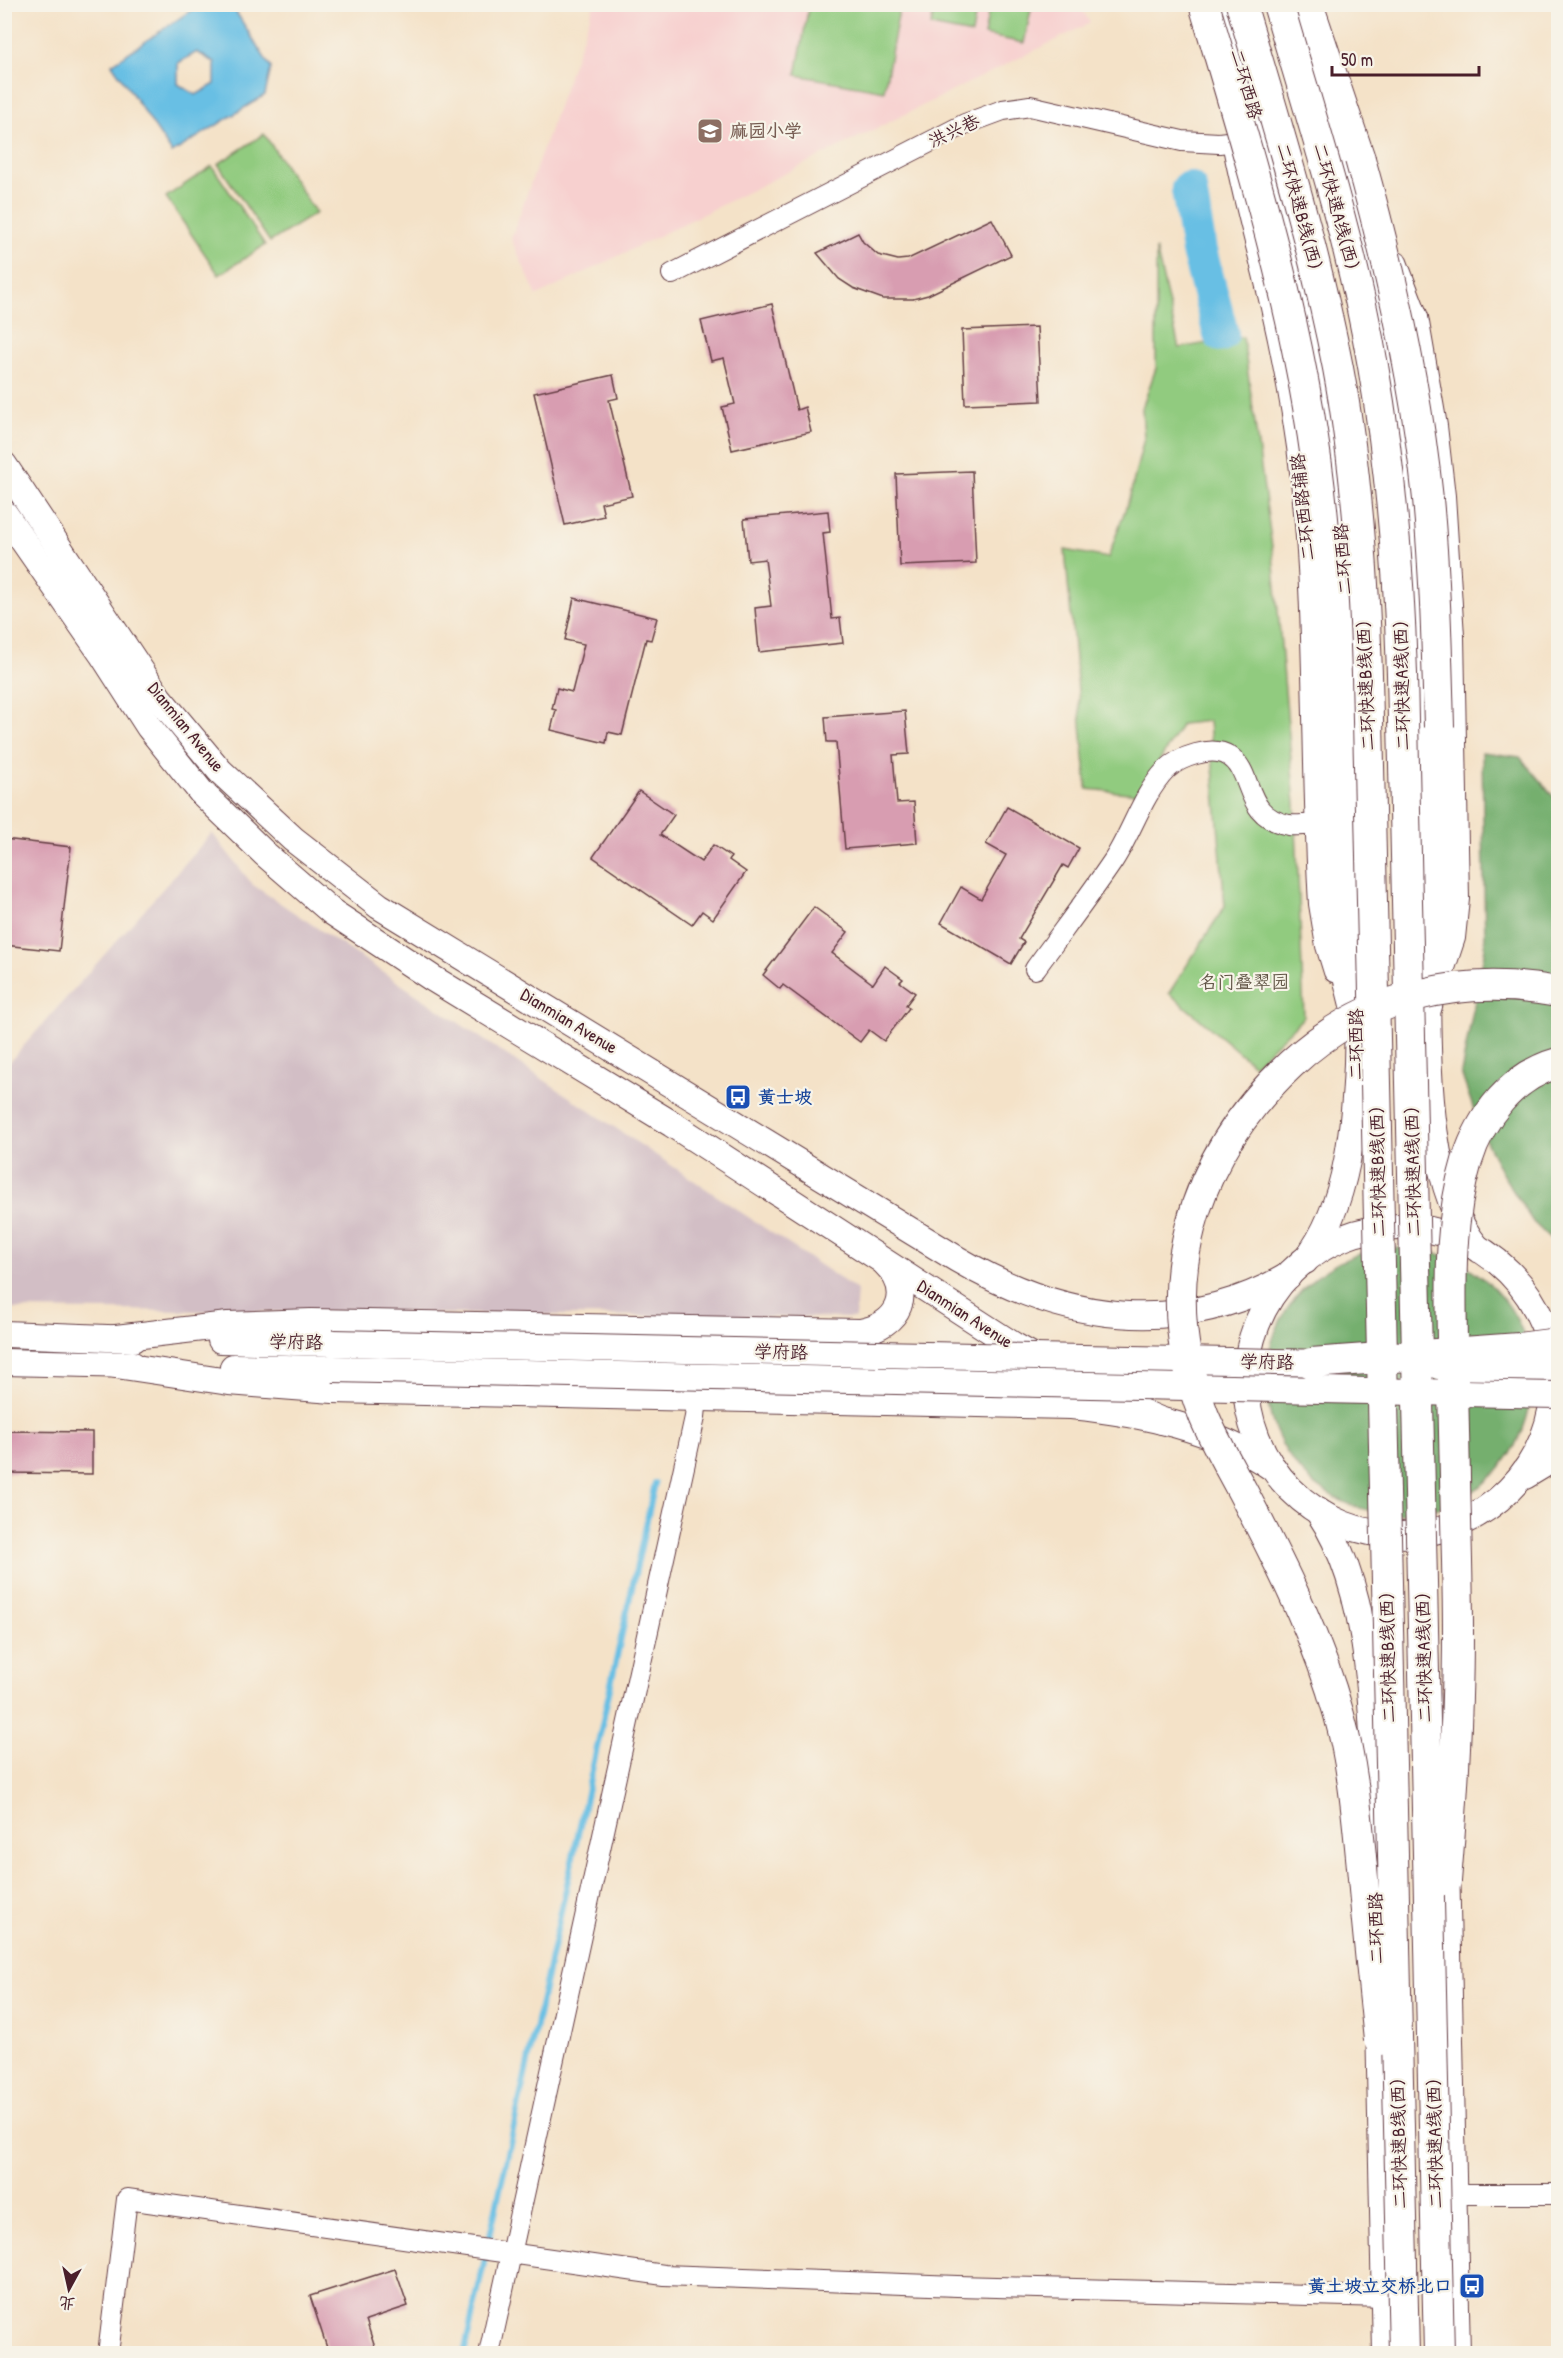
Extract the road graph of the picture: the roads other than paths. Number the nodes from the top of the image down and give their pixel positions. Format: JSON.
{"nodes":[{"id":1,"x":1204,"y":4,"type":"edge"},
{"id":2,"x":1215,"y":4,"type":"edge"},
{"id":3,"x":1223,"y":4,"type":"edge"},
{"id":4,"x":1241,"y":4,"type":"edge"},
{"id":5,"x":1278,"y":4,"type":"edge"},
{"id":6,"x":1296,"y":4,"type":"edge"},
{"id":7,"x":1308,"y":4,"type":"edge"},
{"id":8,"x":1262,"y":137,"type":"junction"},
{"id":9,"x":1232,"y":141,"type":"junction"},
{"id":10,"x":1343,"y":163,"type":"junction"},
{"id":11,"x":672,"y":274,"type":"dead end"},
{"id":12,"x":4,"y":465,"type":"edge"},
{"id":13,"x":4,"y":513,"type":"edge"},
{"id":14,"x":1317,"y":825,"type":"junction"},
{"id":15,"x":1035,"y":969,"type":"dead end"},
{"id":16,"x":1558,"y":992,"type":"edge"},
{"id":17,"x":1427,"y":1006,"type":"junction"},
{"id":18,"x":1356,"y":1009,"type":"junction"},
{"id":19,"x":1558,"y":1063,"type":"edge"},
{"id":20,"x":1478,"y":1249,"type":"junction"},
{"id":21,"x":882,"y":1260,"type":"junction"},
{"id":22,"x":1296,"y":1268,"type":"junction"},
{"id":23,"x":1528,"y":1295,"type":"junction"},
{"id":24,"x":1558,"y":1314,"type":"edge"},
{"id":25,"x":814,"y":1332,"type":"junction"},
{"id":26,"x":4,"y":1334,"type":"edge"},
{"id":27,"x":116,"y":1338,"type":"junction"},
{"id":28,"x":1558,"y":1343,"type":"edge"},
{"id":29,"x":4,"y":1362,"type":"edge"},
{"id":30,"x":1311,"y":1363,"type":"junction"},
{"id":31,"x":116,"y":1365,"type":"junction"},
{"id":32,"x":1558,"y":1368,"type":"edge"},
{"id":33,"x":1083,"y":1385,"type":"junction"},
{"id":34,"x":1558,"y":1395,"type":"edge"},
{"id":35,"x":697,"y":1397,"type":"junction"},
{"id":36,"x":815,"y":1400,"type":"junction"},
{"id":37,"x":1162,"y":1421,"type":"junction"},
{"id":38,"x":1558,"y":1456,"type":"edge"},
{"id":39,"x":1274,"y":1469,"type":"junction"},
{"id":40,"x":1515,"y":1484,"type":"junction"},
{"id":41,"x":1318,"y":1511,"type":"junction"},
{"id":42,"x":1482,"y":1512,"type":"junction"},
{"id":43,"x":1444,"y":1769,"type":"junction"},
{"id":44,"x":1373,"y":1771,"type":"junction"},
{"id":45,"x":1432,"y":2030,"type":"junction"},
{"id":46,"x":1453,"y":2194,"type":"junction"},
{"id":47,"x":1558,"y":2194,"type":"edge"},
{"id":48,"x":507,"y":2253,"type":"junction"},
{"id":49,"x":1393,"y":2289,"type":"junction"},
{"id":50,"x":108,"y":2354,"type":"edge"},
{"id":51,"x":489,"y":2354,"type":"edge"},
{"id":52,"x":1386,"y":2354,"type":"edge"},
{"id":53,"x":1404,"y":2354,"type":"edge"},
{"id":54,"x":1439,"y":2354,"type":"edge"},
{"id":55,"x":1457,"y":2354,"type":"edge"}],
"edges":[{"from":1,"to":18,"type":"highway","bridge":true},
{"from":2,"to":9,"type":"street","name":"二环西路辅路"},
{"from":3,"to":8,"type":"main road","name":"二环西路"},
{"from":4,"to":49,"type":"highway","name":"二环快速B线(西)","bridge":true},
{"from":5,"to":45,"type":"highway","name":"二环快速A线(西)","bridge":true},
{"from":6,"to":10,"type":"main road"},
{"from":7,"to":17,"type":"highway","bridge":true},
{"from":8,"to":9,"type":"street","name":"洪兴巷"},
{"from":8,"to":18,"type":"main road","name":"二环西路"},
{"from":9,"to":11,"type":"street","name":"洪兴巷"},
{"from":9,"to":14,"type":"street","name":"二环西路辅路"},
{"from":10,"to":17,"type":"main road"},
{"from":10,"to":17,"type":"street"},
{"from":12,"to":22,"type":"main road","name":"Dianmian Avenue"},
{"from":13,"to":21,"type":"main road","name":"Dianmian Avenue"},
{"from":14,"to":15,"type":"street"},
{"from":14,"to":18,"type":"street","name":"二环西路辅路"},
{"from":16,"to":49,"type":"highway","bridge":true},
{"from":17,"to":18,"type":"main road"},
{"from":17,"to":20,"type":"main road"},
{"from":18,"to":22,"type":"main road","name":"二环西路"},
{"from":19,"to":45,"type":"highway","bridge":true},
{"from":20,"to":22,"type":"main road"},
{"from":20,"to":23,"type":"main road"},
{"from":21,"to":25,"type":"main road"},
{"from":21,"to":33,"type":"main road","name":"Dianmian Avenue"},
{"from":22,"to":39,"type":"main road"},
{"from":23,"to":24,"type":"main road"},
{"from":23,"to":40,"type":"main road"},
{"from":25,"to":27,"type":"main road"},
{"from":25,"to":36,"type":"main road"},
{"from":26,"to":27,"type":"main road","name":"学府路"},
{"from":27,"to":30,"type":"main road","name":"学府路","bridge":true},
{"from":28,"to":30,"type":"highway","bridge":true},
{"from":29,"to":31,"type":"main road","name":"学府路"},
{"from":30,"to":32,"type":"main road","name":"学府路","bridge":true},
{"from":31,"to":33,"type":"main road","name":"学府路","bridge":true},
{"from":31,"to":35,"type":"main road","name":"学府路"},
{"from":33,"to":34,"type":"main road","name":"学府路","bridge":true},
{"from":33,"to":37,"type":"main road","name":"Dianmian Avenue"},
{"from":35,"to":36,"type":"main road","name":"学府路"},
{"from":35,"to":48,"type":"street"},
{"from":36,"to":37,"type":"main road","name":"学府路"},
{"from":37,"to":39,"type":"main road","name":"学府路"},
{"from":38,"to":40,"type":"main road"},
{"from":39,"to":41,"type":"main road"},
{"from":40,"to":42,"type":"main road"},
{"from":41,"to":42,"type":"main road"},
{"from":41,"to":44,"type":"main road","name":"二环西路"},
{"from":42,"to":43,"type":"main road"},
{"from":43,"to":44,"type":"main road"},
{"from":43,"to":46,"type":"main road"},
{"from":44,"to":49,"type":"main road","name":"二环西路"},
{"from":45,"to":54,"type":"highway","name":"二环快速A线(西)","bridge":true},
{"from":46,"to":47,"type":"street"},
{"from":46,"to":55,"type":"main road"},
{"from":48,"to":49,"type":"street"},
{"from":48,"to":50,"type":"street"},
{"from":48,"to":51,"type":"street"},
{"from":49,"to":52,"type":"main road","name":"二环西路"},
{"from":49,"to":53,"type":"highway","name":"二环快速B线(西)","bridge":true}]}
